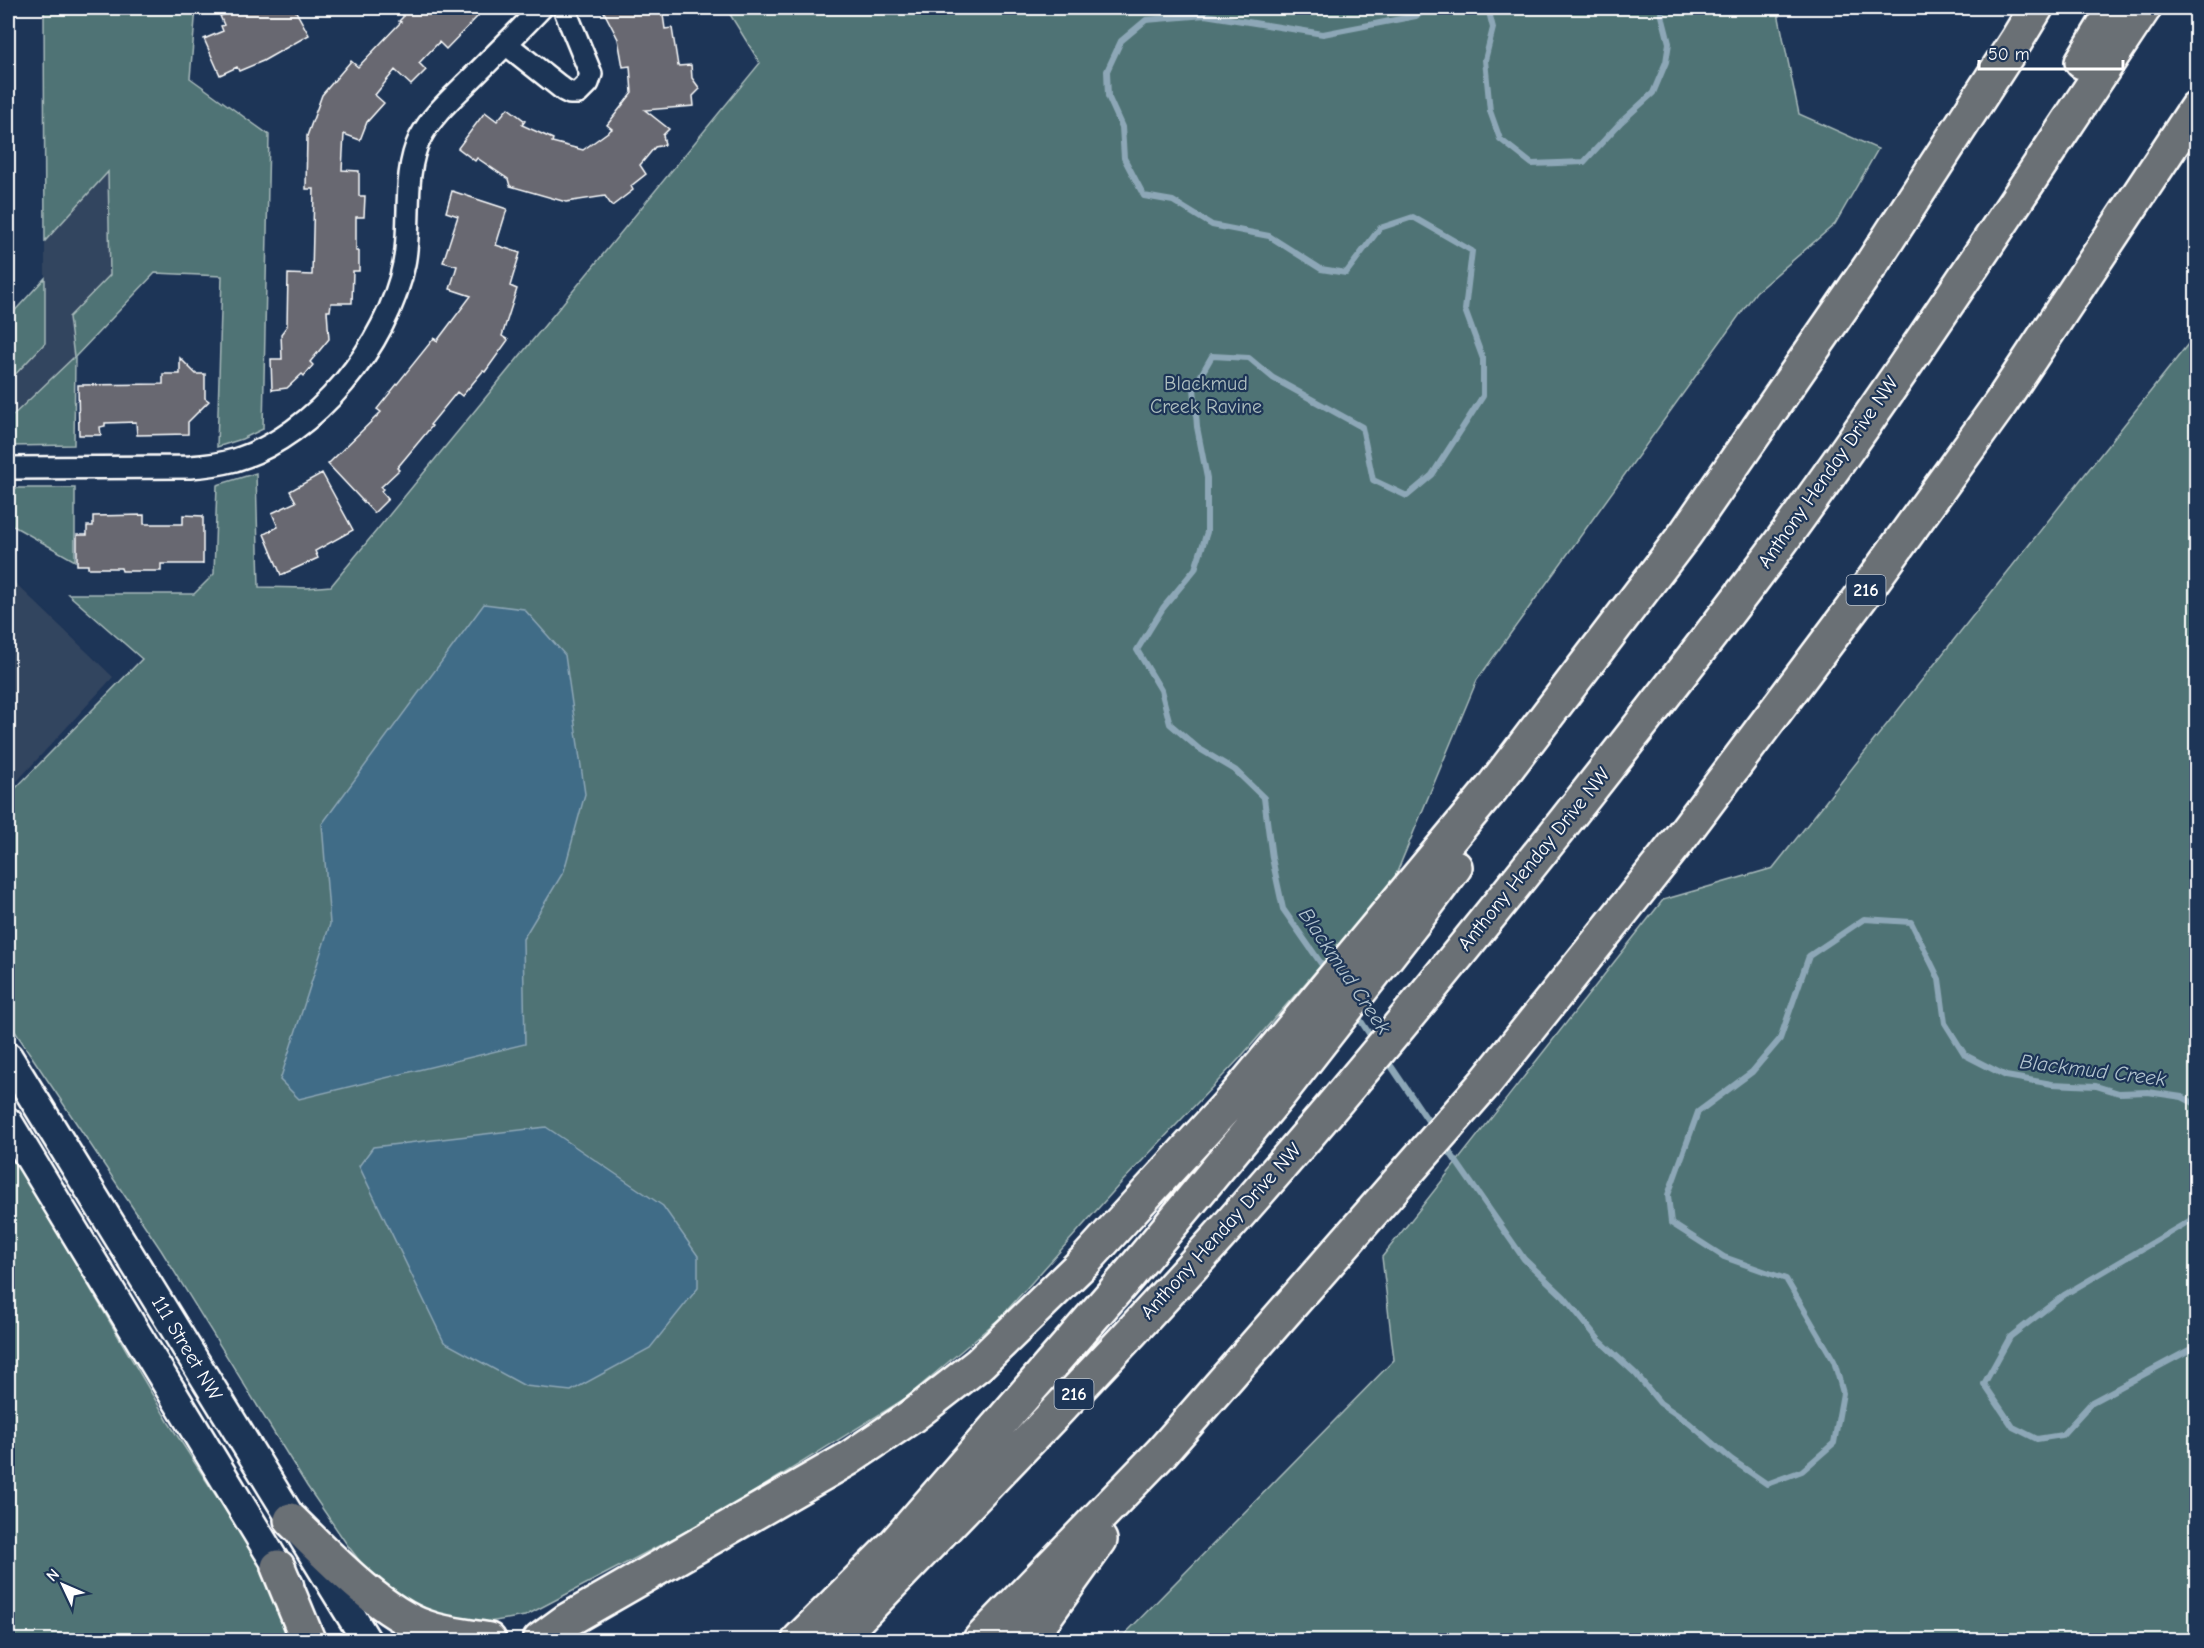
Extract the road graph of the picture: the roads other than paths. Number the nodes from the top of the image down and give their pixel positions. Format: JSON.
{"nodes":[{"id":1,"x":541,"y":8,"type":"edge"},
{"id":2,"x":564,"y":8,"type":"edge"},
{"id":3,"x":2036,"y":8,"type":"edge"},
{"id":4,"x":2115,"y":8,"type":"edge"},
{"id":5,"x":2144,"y":8,"type":"edge"},
{"id":6,"x":506,"y":44,"type":"junction"},
{"id":7,"x":2196,"y":108,"type":"edge"},
{"id":8,"x":1945,"y":307,"type":"junction"},
{"id":9,"x":8,"y":468,"type":"edge"},
{"id":10,"x":1411,"y":908,"type":"junction"},
{"id":11,"x":8,"y":1057,"type":"edge"},
{"id":12,"x":8,"y":1122,"type":"edge"},
{"id":13,"x":1161,"y":1453,"type":"junction"},
{"id":14,"x":291,"y":1520,"type":"junction"},
{"id":15,"x":278,"y":1567,"type":"junction"},
{"id":16,"x":567,"y":1621,"type":"junction"},
{"id":17,"x":308,"y":1641,"type":"edge"},
{"id":18,"x":323,"y":1641,"type":"edge"},
{"id":19,"x":366,"y":1641,"type":"edge"},
{"id":20,"x":489,"y":1641,"type":"edge"},
{"id":21,"x":497,"y":1641,"type":"edge"},
{"id":22,"x":540,"y":1641,"type":"edge"},
{"id":23,"x":799,"y":1641,"type":"edge"},
{"id":24,"x":837,"y":1641,"type":"edge"},
{"id":25,"x":980,"y":1641,"type":"edge"},
{"id":26,"x":1023,"y":1641,"type":"edge"}],
"edges":[{"from":1,"to":6,"type":"street"},
{"from":2,"to":6,"type":"street"},
{"from":3,"to":10,"type":"highway"},
{"from":4,"to":8,"type":"highway"},
{"from":5,"to":8,"type":"highway","name":"Anthony Henday Drive NW","number":"216"},
{"from":6,"to":9,"type":"street"},
{"from":7,"to":13,"type":"highway","number":"216"},
{"from":8,"to":24,"type":"highway","name":"Anthony Henday Drive NW","number":"216"},
{"from":10,"to":16,"type":"highway"},
{"from":10,"to":23,"type":"highway"},
{"from":11,"to":14,"type":"main road","name":"111 Street NW"},
{"from":12,"to":15,"type":"main road","name":"111 Street NW"},
{"from":13,"to":25,"type":"highway","number":"216"},
{"from":13,"to":26,"type":"highway"},
{"from":14,"to":19,"type":"main road","name":"111 Street NW"},
{"from":14,"to":20,"type":"highway"},
{"from":15,"to":17,"type":"highway"},
{"from":15,"to":18,"type":"main road","name":"111 Street NW"},
{"from":16,"to":21,"type":"highway"},
{"from":16,"to":22,"type":"highway"}]}
